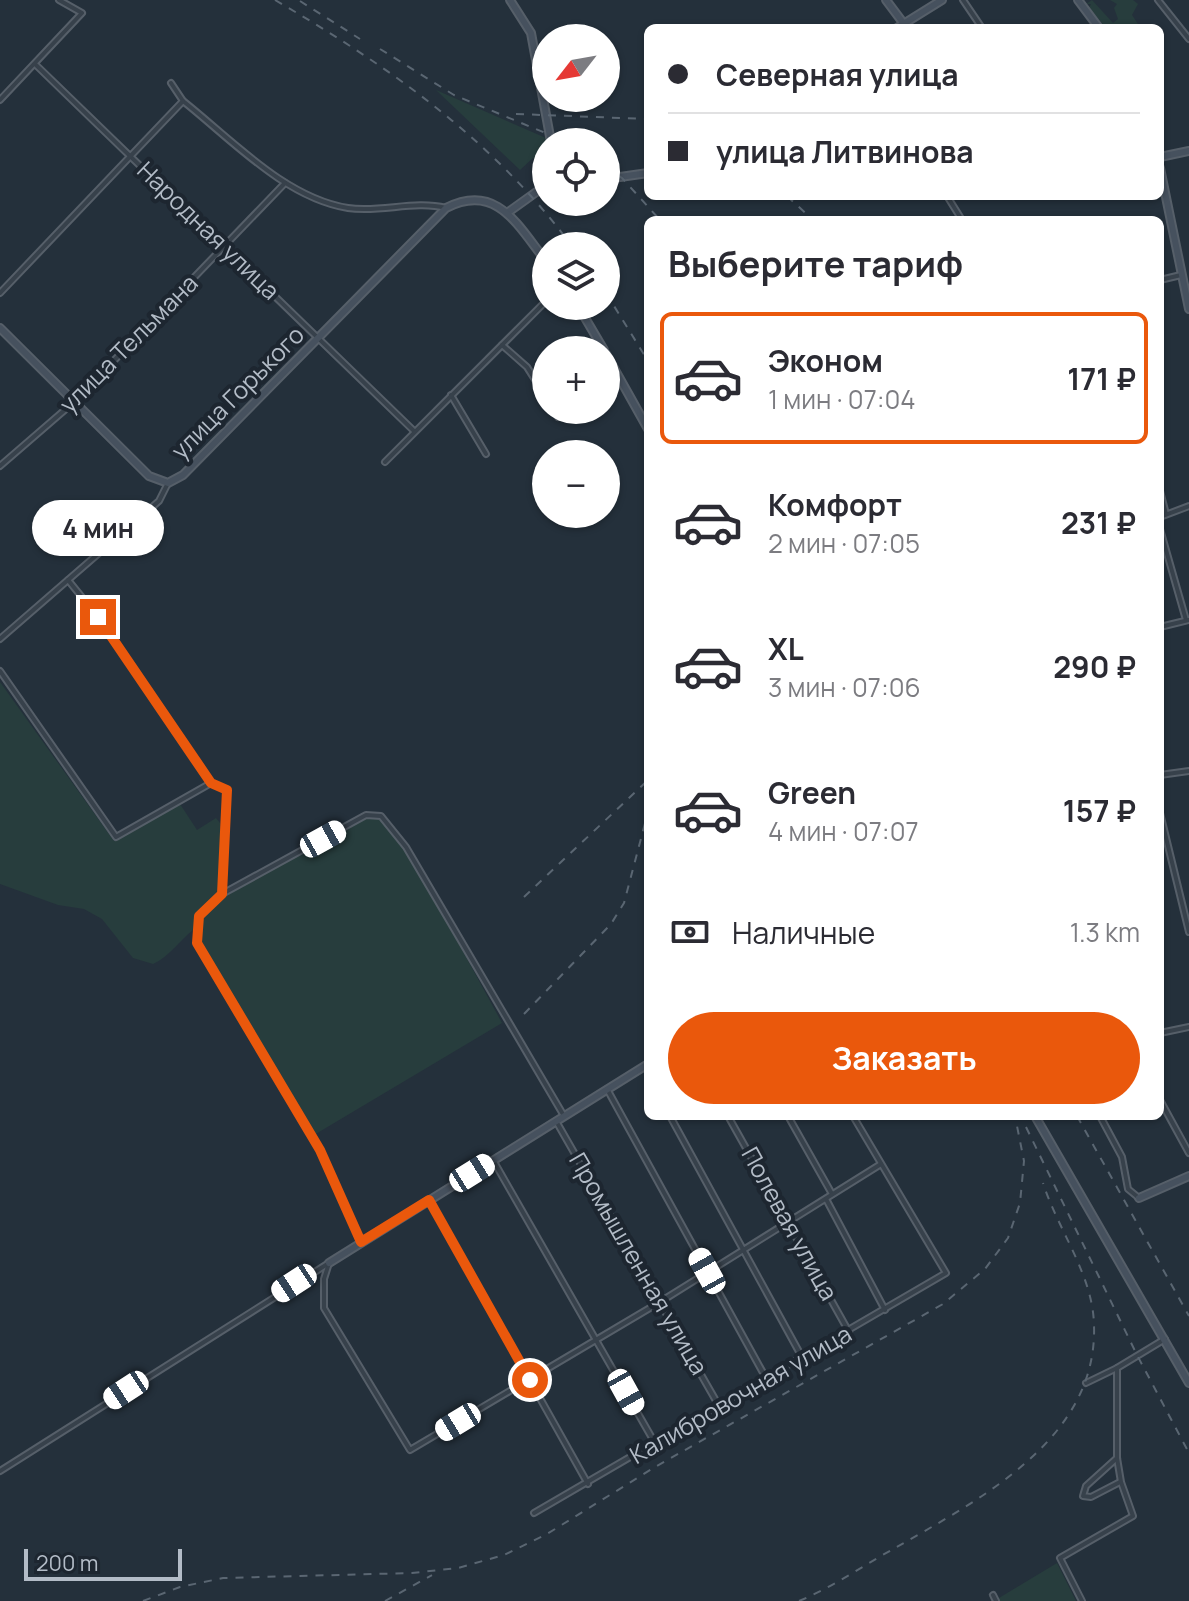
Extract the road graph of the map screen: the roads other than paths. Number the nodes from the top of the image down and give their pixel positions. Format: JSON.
{"nodes":[{"id":1,"x":59,"y":0,"type":"edge"},
{"id":2,"x":510,"y":0,"type":"edge"},
{"id":3,"x":886,"y":0,"type":"edge"},
{"id":4,"x":942,"y":0,"type":"edge"},
{"id":5,"x":963,"y":0,"type":"edge"},
{"id":6,"x":1078,"y":0,"type":"edge"},
{"id":7,"x":1158,"y":0,"type":"edge"},
{"id":8,"x":899,"y":24,"type":"edge"},
{"id":9,"x":903,"y":24,"type":"edge"},
{"id":10,"x":979,"y":24,"type":"edge"},
{"id":11,"x":1096,"y":24,"type":"edge"},
{"id":12,"x":1189,"y":39,"type":"edge"},
{"id":13,"x":36,"y":65,"type":"junction"},
{"id":14,"x":171,"y":83,"type":"dead end"},
{"id":15,"x":0,"y":100,"type":"edge"},
{"id":16,"x":183,"y":101,"type":"junction"},
{"id":17,"x":548,"y":128,"type":"edge"},
{"id":18,"x":1189,"y":151,"type":"edge"},
{"id":19,"x":129,"y":156,"type":"junction"},
{"id":20,"x":1164,"y":156,"type":"edge"},
{"id":21,"x":644,"y":174,"type":"edge"},
{"id":22,"x":620,"y":177,"type":"edge"},
{"id":23,"x":285,"y":183,"type":"junction"},
{"id":24,"x":1164,"y":188,"type":"edge"},
{"id":25,"x":532,"y":195,"type":"edge"},
{"id":26,"x":446,"y":208,"type":"junction"},
{"id":27,"x":507,"y":213,"type":"junction"},
{"id":28,"x":532,"y":244,"type":"edge"},
{"id":29,"x":223,"y":249,"type":"junction"},
{"id":30,"x":1181,"y":275,"type":"junction"},
{"id":31,"x":1164,"y":279,"type":"edge"},
{"id":32,"x":0,"y":293,"type":"edge"},
{"id":33,"x":1189,"y":309,"type":"edge"},
{"id":34,"x":532,"y":315,"type":"edge"},
{"id":35,"x":0,"y":328,"type":"edge"},
{"id":36,"x":320,"y":338,"type":"junction"},
{"id":37,"x":502,"y":345,"type":"junction"},
{"id":38,"x":532,"y":375,"type":"edge"},
{"id":39,"x":620,"y":379,"type":"edge"},
{"id":40,"x":451,"y":395,"type":"junction"},
{"id":41,"x":74,"y":402,"type":"junction"},
{"id":42,"x":644,"y":422,"type":"edge"},
{"id":43,"x":414,"y":431,"type":"junction"},
{"id":44,"x":486,"y":454,"type":"dead end"},
{"id":45,"x":385,"y":462,"type":"dead end"},
{"id":46,"x":0,"y":466,"type":"edge"},
{"id":47,"x":168,"y":483,"type":"junction"},
{"id":48,"x":1189,"y":506,"type":"edge"},
{"id":49,"x":1164,"y":515,"type":"edge"},
{"id":50,"x":1164,"y":542,"type":"edge"},
{"id":51,"x":68,"y":580,"type":"junction"},
{"id":52,"x":1187,"y":620,"type":"edge"},
{"id":53,"x":1164,"y":626,"type":"edge"},
{"id":54,"x":0,"y":639,"type":"edge"},
{"id":55,"x":0,"y":671,"type":"edge"},
{"id":56,"x":1189,"y":771,"type":"edge"},
{"id":57,"x":1164,"y":774,"type":"edge"},
{"id":58,"x":211,"y":783,"type":"junction"},
{"id":59,"x":1164,"y":829,"type":"edge"},
{"id":60,"x":222,"y":894,"type":"junction"},
{"id":61,"x":1189,"y":894,"type":"edge"},
{"id":62,"x":1180,"y":895,"type":"junction"},
{"id":63,"x":1189,"y":932,"type":"edge"},
{"id":64,"x":1189,"y":1027,"type":"edge"},
{"id":65,"x":1164,"y":1032,"type":"edge"},
{"id":66,"x":644,"y":1066,"type":"edge"},
{"id":67,"x":607,"y":1089,"type":"junction"},
{"id":68,"x":1164,"y":1107,"type":"edge"},
{"id":69,"x":564,"y":1116,"type":"junction"},
{"id":70,"x":672,"y":1120,"type":"edge"},
{"id":71,"x":730,"y":1120,"type":"edge"},
{"id":72,"x":790,"y":1120,"type":"edge"},
{"id":73,"x":855,"y":1120,"type":"edge"},
{"id":74,"x":1037,"y":1120,"type":"edge"},
{"id":75,"x":1102,"y":1120,"type":"edge"},
{"id":76,"x":556,"y":1121,"type":"junction"},
{"id":77,"x":1189,"y":1153,"type":"edge"},
{"id":78,"x":493,"y":1160,"type":"junction"},
{"id":79,"x":881,"y":1164,"type":"junction"},
{"id":80,"x":1189,"y":1176,"type":"edge"},
{"id":81,"x":832,"y":1194,"type":"junction"},
{"id":82,"x":826,"y":1198,"type":"junction"},
{"id":83,"x":1139,"y":1198,"type":"joint"},
{"id":84,"x":429,"y":1200,"type":"junction"},
{"id":85,"x":789,"y":1223,"type":"junction"},
{"id":86,"x":361,"y":1242,"type":"junction"},
{"id":87,"x":743,"y":1250,"type":"junction"},
{"id":88,"x":329,"y":1263,"type":"junction"},
{"id":89,"x":707,"y":1271,"type":"junction"},
{"id":90,"x":660,"y":1302,"type":"junction"},
{"id":91,"x":885,"y":1310,"type":"junction"},
{"id":92,"x":849,"y":1332,"type":"junction"},
{"id":93,"x":596,"y":1339,"type":"junction"},
{"id":94,"x":1165,"y":1339,"type":"junction"},
{"id":95,"x":803,"y":1359,"type":"junction"},
{"id":96,"x":1117,"y":1368,"type":"junction"},
{"id":97,"x":530,"y":1380,"type":"junction"},
{"id":98,"x":767,"y":1380,"type":"junction"},
{"id":99,"x":1086,"y":1383,"type":"dead end"},
{"id":100,"x":1189,"y":1383,"type":"edge"},
{"id":101,"x":719,"y":1406,"type":"junction"},
{"id":102,"x":656,"y":1445,"type":"junction"},
{"id":103,"x":1117,"y":1458,"type":"junction"},
{"id":104,"x":0,"y":1471,"type":"edge"},
{"id":105,"x":1121,"y":1482,"type":"junction"},
{"id":106,"x":588,"y":1484,"type":"junction"},
{"id":107,"x":534,"y":1513,"type":"dead end"},
{"id":108,"x":993,"y":1595,"type":"dead end"},
{"id":109,"x":996,"y":1601,"type":"edge"},
{"id":110,"x":1082,"y":1601,"type":"edge"}],
"edges":[{"from":1,"to":13,"type":"street"},
{"from":2,"to":17,"type":"main road"},
{"from":3,"to":8,"type":"main road"},
{"from":4,"to":9,"type":"main road"},
{"from":5,"to":10,"type":"street"},
{"from":6,"to":11,"type":"main road"},
{"from":7,"to":12,"type":"street"},
{"from":13,"to":15,"type":"street"},
{"from":13,"to":19,"type":"street","name":"Народная улица"},
{"from":14,"to":16,"type":"street"},
{"from":16,"to":19,"type":"street"},
{"from":16,"to":23,"type":"street"},
{"from":18,"to":20,"type":"main road"},
{"from":19,"to":29,"type":"street","name":"Народная улица"},
{"from":19,"to":32,"type":"street"},
{"from":21,"to":22,"type":"main road"},
{"from":23,"to":26,"type":"street"},
{"from":23,"to":29,"type":"street","name":"улица Тельмана"},
{"from":24,"to":30,"type":"main road"},
{"from":25,"to":27,"type":"main road"},
{"from":26,"to":27,"type":"main road"},
{"from":26,"to":36,"type":"main road","name":"улица Горького"},
{"from":27,"to":28,"type":"main road"},
{"from":29,"to":36,"type":"street","name":"Народная улица"},
{"from":29,"to":41,"type":"street","name":"улица Тельмана"},
{"from":30,"to":31,"type":"street"},
{"from":30,"to":33,"type":"main road"},
{"from":34,"to":37,"type":"street"},
{"from":35,"to":41,"type":"main road"},
{"from":36,"to":43,"type":"street","name":"Народная улица"},
{"from":36,"to":47,"type":"main road","name":"улица Горького"},
{"from":37,"to":38,"type":"street"},
{"from":37,"to":40,"type":"street"},
{"from":39,"to":42,"type":"main road"},
{"from":40,"to":43,"type":"street"},
{"from":40,"to":44,"type":"street"},
{"from":41,"to":46,"type":"street","name":"улица Тельмана"},
{"from":41,"to":47,"type":"main road"},
{"from":43,"to":45,"type":"street"},
{"from":47,"to":51,"type":"street","name":"улица Горького"},
{"from":48,"to":49,"type":"street"},
{"from":50,"to":52,"type":"street"},
{"from":51,"to":54,"type":"street","name":"улица Горького"},
{"from":51,"to":58,"type":"street"},
{"from":52,"to":53,"type":"street"},
{"from":55,"to":58,"type":"street"},
{"from":56,"to":57,"type":"street"},
{"from":58,"to":60,"type":"street"},
{"from":59,"to":62,"type":"street"},
{"from":60,"to":69,"type":"street"},
{"from":60,"to":86,"type":"street"},
{"from":61,"to":62,"type":"street"},
{"from":62,"to":63,"type":"street"},
{"from":64,"to":65,"type":"street"},
{"from":66,"to":67,"type":"main road"},
{"from":67,"to":69,"type":"main road"},
{"from":67,"to":89,"type":"street"},
{"from":68,"to":77,"type":"street"},
{"from":69,"to":76,"type":"main road"},
{"from":70,"to":87,"type":"street"},
{"from":71,"to":85,"type":"street","name":"Полевая улица"},
{"from":72,"to":81,"type":"street"},
{"from":73,"to":79,"type":"street"},
{"from":74,"to":94,"type":"main road"},
{"from":75,"to":83,"type":"street"},
{"from":76,"to":78,"type":"main road"},
{"from":76,"to":90,"type":"street","name":"Промышленная улица"},
{"from":78,"to":84,"type":"main road"},
{"from":78,"to":93,"type":"street"},
{"from":79,"to":81,"type":"street"},
{"from":79,"to":91,"type":"street","name":"Калибровочная улица"},
{"from":80,"to":83,"type":"main road"},
{"from":81,"to":82,"type":"street"},
{"from":82,"to":85,"type":"street"},
{"from":82,"to":91,"type":"street"},
{"from":84,"to":86,"type":"main road"},
{"from":84,"to":97,"type":"street"},
{"from":85,"to":87,"type":"street"},
{"from":85,"to":92,"type":"street","name":"Полевая улица"},
{"from":86,"to":88,"type":"main road"},
{"from":87,"to":89,"type":"street"},
{"from":87,"to":95,"type":"street"},
{"from":88,"to":97,"type":"street"},
{"from":88,"to":104,"type":"street"},
{"from":89,"to":90,"type":"street"},
{"from":89,"to":98,"type":"street"},
{"from":90,"to":93,"type":"street"},
{"from":90,"to":101,"type":"street","name":"Промышленная улица"},
{"from":91,"to":92,"type":"street","name":"Калибровочная улица"},
{"from":92,"to":95,"type":"street","name":"Калибровочная улица"},
{"from":93,"to":97,"type":"street"},
{"from":93,"to":102,"type":"street"},
{"from":94,"to":96,"type":"street"},
{"from":94,"to":100,"type":"main road"},
{"from":95,"to":98,"type":"street","name":"Калибровочная улица"},
{"from":96,"to":99,"type":"street"},
{"from":96,"to":103,"type":"street"},
{"from":97,"to":106,"type":"street"},
{"from":98,"to":101,"type":"street","name":"Калибровочная улица"},
{"from":101,"to":102,"type":"street","name":"Калибровочная улица"},
{"from":102,"to":106,"type":"street","name":"Калибровочная улица"},
{"from":103,"to":105,"type":"street"},
{"from":103,"to":105,"type":"street"},
{"from":105,"to":110,"type":"street"},
{"from":106,"to":107,"type":"street","name":"Калибровочная улица"},
{"from":108,"to":109,"type":"street"}]}
